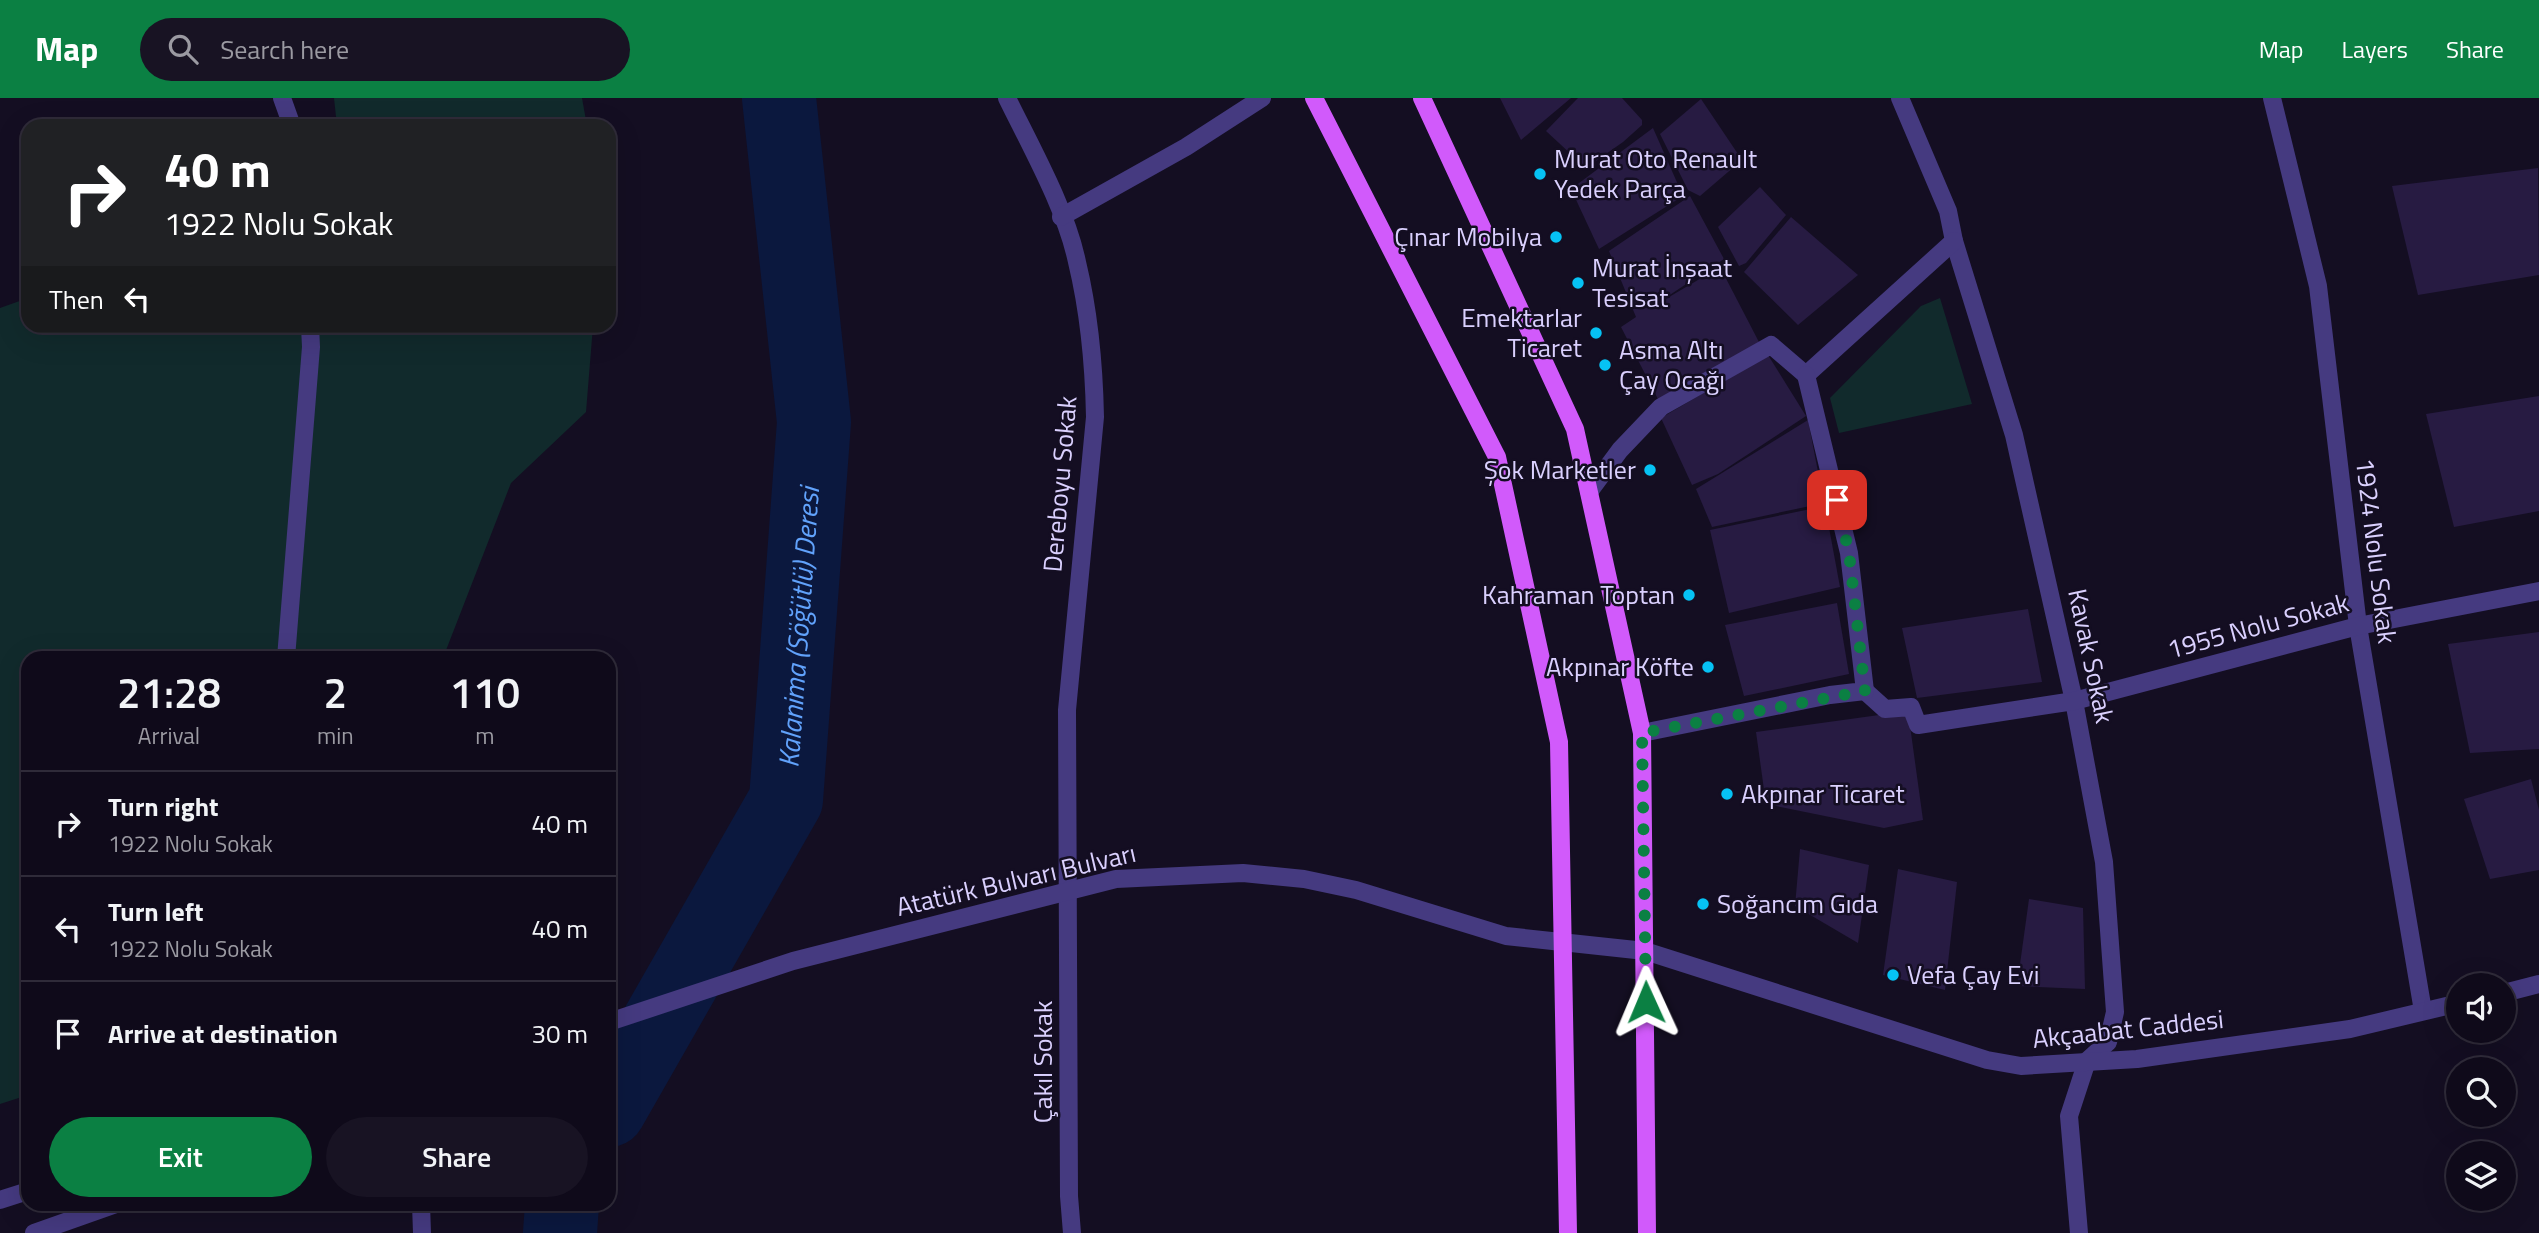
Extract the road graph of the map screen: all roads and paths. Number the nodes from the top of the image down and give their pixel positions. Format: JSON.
{"nodes":[{"id":1,"x":282,"y":98,"type":"edge"},
{"id":2,"x":1007,"y":98,"type":"edge"},
{"id":3,"x":1262,"y":98,"type":"edge"},
{"id":4,"x":1314,"y":98,"type":"edge"},
{"id":5,"x":1422,"y":98,"type":"edge"},
{"id":6,"x":1900,"y":98,"type":"edge"},
{"id":7,"x":2272,"y":98,"type":"edge"},
{"id":8,"x":290,"y":119,"type":"edge"},
{"id":9,"x":1061,"y":217,"type":"junction"},
{"id":10,"x":1954,"y":241,"type":"junction"},
{"id":11,"x":310,"y":333,"type":"edge"},
{"id":12,"x":1806,"y":375,"type":"junction"},
{"id":13,"x":1589,"y":492,"type":"junction"},
{"id":14,"x":2539,"y":591,"type":"edge"},
{"id":15,"x":2358,"y":626,"type":"junction"},
{"id":16,"x":287,"y":651,"type":"edge"},
{"id":17,"x":1865,"y":691,"type":"junction"},
{"id":18,"x":2074,"y":701,"type":"junction"},
{"id":19,"x":1642,"y":733,"type":"junction"},
{"id":20,"x":1069,"y":891,"type":"junction"},
{"id":21,"x":1565,"y":943,"type":"junction"},
{"id":22,"x":1645,"y":951,"type":"junction"},
{"id":23,"x":2539,"y":984,"type":"edge"},
{"id":24,"x":2516,"y":990,"type":"edge"},
{"id":25,"x":2446,"y":1006,"type":"edge"},
{"id":26,"x":2423,"y":1011,"type":"junction"},
{"id":27,"x":616,"y":1020,"type":"edge"},
{"id":28,"x":2087,"y":1061,"type":"junction"},
{"id":29,"x":21,"y":1193,"type":"edge"},
{"id":30,"x":0,"y":1200,"type":"edge"},
{"id":31,"x":96,"y":1211,"type":"edge"},
{"id":32,"x":421,"y":1211,"type":"edge"},
{"id":33,"x":34,"y":1233,"type":"edge"},
{"id":34,"x":422,"y":1233,"type":"edge"},
{"id":35,"x":1072,"y":1233,"type":"edge"},
{"id":36,"x":1568,"y":1233,"type":"edge"},
{"id":37,"x":1647,"y":1233,"type":"edge"},
{"id":38,"x":2079,"y":1233,"type":"edge"}],
"edges":[{"from":1,"to":8,"type":"street"},
{"from":2,"to":9,"type":"street","name":"Dereboyu Sokak"},
{"from":3,"to":9,"type":"street"},
{"from":4,"to":21,"type":"main road"},
{"from":5,"to":13,"type":"main road"},
{"from":6,"to":10,"type":"street","name":"Kavak Sokak"},
{"from":7,"to":15,"type":"street","name":"1924 Nolu Sokak"},
{"from":9,"to":20,"type":"street","name":"Dereboyu Sokak"},
{"from":10,"to":12,"type":"street"},
{"from":10,"to":18,"type":"street","name":"Kavak Sokak"},
{"from":11,"to":16,"type":"street"},
{"from":12,"to":13,"type":"street"},
{"from":12,"to":17,"type":"street"},
{"from":13,"to":19,"type":"main road"},
{"from":14,"to":15,"type":"street","name":"1955 Nolu Sokak"},
{"from":15,"to":18,"type":"street","name":"1955 Nolu Sokak"},
{"from":15,"to":26,"type":"street","name":"1924 Nolu Sokak"},
{"from":17,"to":18,"type":"street","name":"1955 Nolu Sokak"},
{"from":17,"to":19,"type":"street"},
{"from":18,"to":28,"type":"street","name":"Kavak Sokak"},
{"from":19,"to":22,"type":"main road"},
{"from":20,"to":21,"type":"street","name":"Atatürk Bulvarı Bulvarı"},
{"from":20,"to":27,"type":"street","name":"Atatürk Bulvarı Bulvarı"},
{"from":20,"to":35,"type":"street","name":"Çakıl Sokak"},
{"from":21,"to":22,"type":"street","name":"Akçaabat Caddesi"},
{"from":21,"to":36,"type":"main road"},
{"from":22,"to":28,"type":"street","name":"Akçaabat Caddesi"},
{"from":22,"to":37,"type":"main road"},
{"from":23,"to":24,"type":"street"},
{"from":25,"to":26,"type":"street","name":"Akçaabat Caddesi"},
{"from":26,"to":28,"type":"street","name":"Akçaabat Caddesi"},
{"from":28,"to":38,"type":"street","name":"Kavak Sokak"},
{"from":29,"to":30,"type":"street"},
{"from":31,"to":33,"type":"street"},
{"from":32,"to":34,"type":"street"}]}
